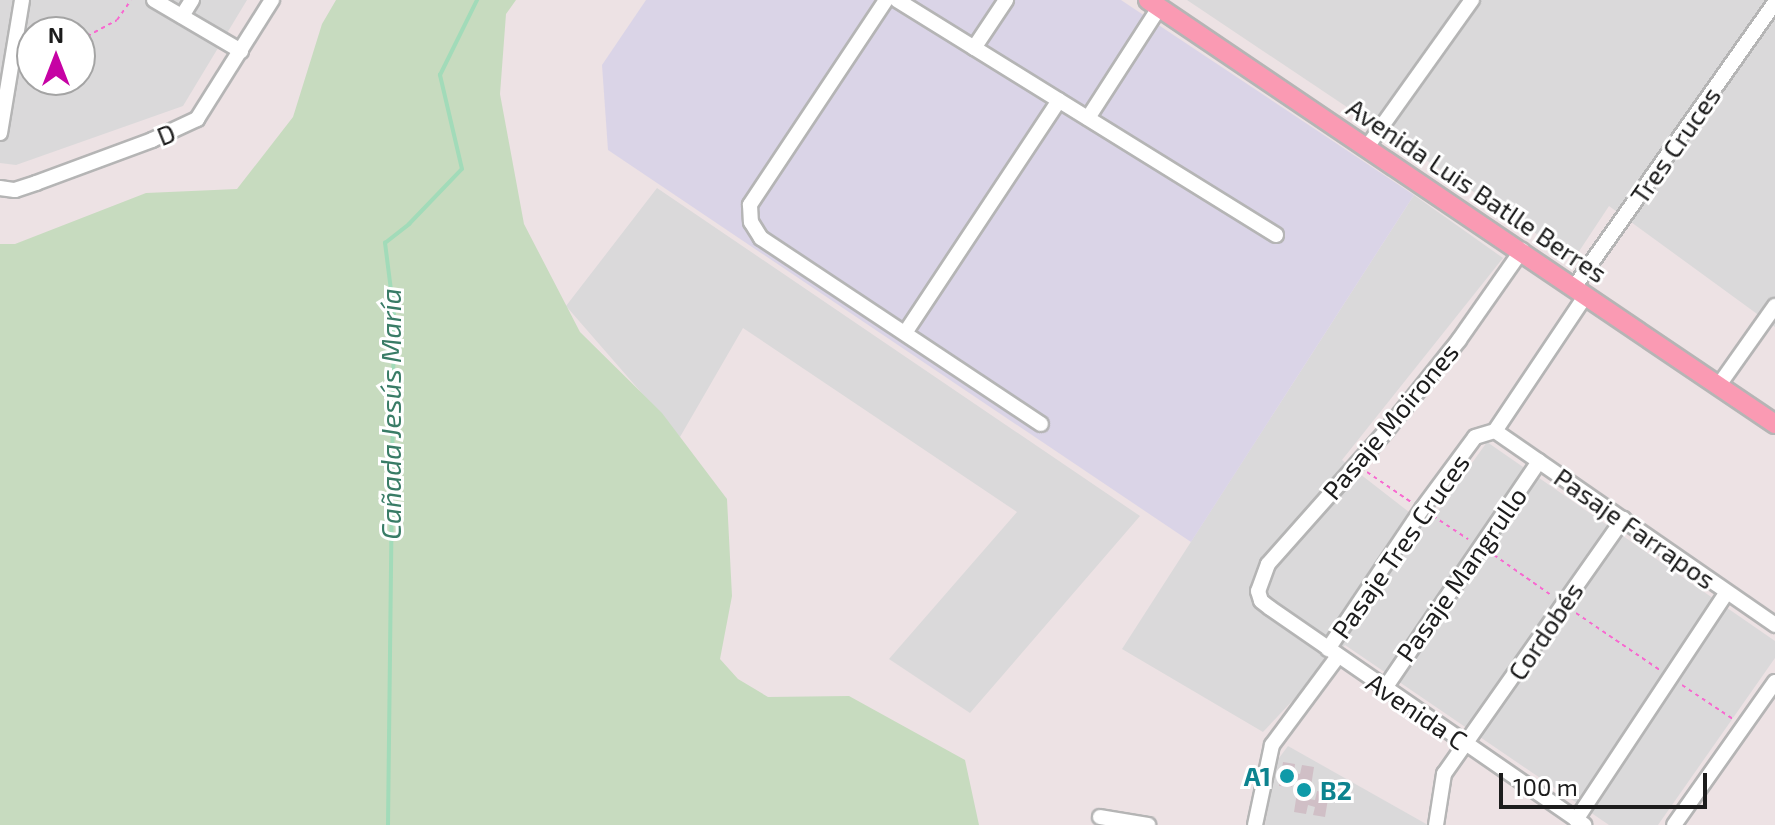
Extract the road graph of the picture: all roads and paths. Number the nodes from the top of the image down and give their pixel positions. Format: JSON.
{"nodes":[{"id":1,"x":22,"y":0,"type":"edge"},
{"id":2,"x":131,"y":0,"type":"edge"},
{"id":3,"x":154,"y":0,"type":"edge"},
{"id":4,"x":192,"y":0,"type":"edge"},
{"id":5,"x":272,"y":0,"type":"edge"},
{"id":6,"x":886,"y":0,"type":"edge"},
{"id":7,"x":897,"y":0,"type":"edge"},
{"id":8,"x":1006,"y":0,"type":"edge"},
{"id":9,"x":1472,"y":0,"type":"edge"},
{"id":10,"x":1775,"y":3,"type":"edge"},
{"id":11,"x":1154,"y":4,"type":"edge"},
{"id":12,"x":182,"y":16,"type":"junction"},
{"id":13,"x":96,"y":31,"type":"edge"},
{"id":14,"x":974,"y":48,"type":"junction"},
{"id":15,"x":241,"y":51,"type":"junction"},
{"id":16,"x":1059,"y":100,"type":"junction"},
{"id":17,"x":1088,"y":118,"type":"junction"},
{"id":18,"x":0,"y":133,"type":"edge"},
{"id":19,"x":1367,"y":147,"type":"junction"},
{"id":20,"x":0,"y":188,"type":"edge"},
{"id":21,"x":1276,"y":235,"type":"dead end"},
{"id":22,"x":1522,"y":250,"type":"junction"},
{"id":23,"x":1580,"y":291,"type":"junction"},
{"id":24,"x":1775,"y":306,"type":"edge"},
{"id":25,"x":905,"y":333,"type":"junction"},
{"id":26,"x":1719,"y":385,"type":"junction"},
{"id":27,"x":1041,"y":424,"type":"dead end"},
{"id":28,"x":1775,"y":424,"type":"edge"},
{"id":29,"x":1495,"y":431,"type":"junction"},
{"id":30,"x":1539,"y":461,"type":"junction"},
{"id":31,"x":1356,"y":464,"type":"junction"},
{"id":32,"x":1422,"y":509,"type":"junction"},
{"id":33,"x":1623,"y":519,"type":"junction"},
{"id":34,"x":1480,"y":548,"type":"junction"},
{"id":35,"x":1258,"y":591,"type":"joint"},
{"id":36,"x":1727,"y":592,"type":"junction"},
{"id":37,"x":1563,"y":604,"type":"junction"},
{"id":38,"x":1775,"y":625,"type":"edge"},
{"id":39,"x":1333,"y":652,"type":"junction"},
{"id":40,"x":1668,"y":676,"type":"junction"},
{"id":41,"x":1775,"y":682,"type":"edge"},
{"id":42,"x":1385,"y":688,"type":"junction"},
{"id":43,"x":1744,"y":727,"type":"junction"},
{"id":44,"x":1467,"y":745,"type":"junction"},
{"id":45,"x":1100,"y":817,"type":"dead end"},
{"id":46,"x":1580,"y":822,"type":"edge"},
{"id":47,"x":1148,"y":825,"type":"edge"},
{"id":48,"x":1255,"y":825,"type":"edge"},
{"id":49,"x":1436,"y":825,"type":"edge"},
{"id":50,"x":1674,"y":825,"type":"edge"}],
"edges":[{"from":1,"to":18,"type":"street"},
{"from":2,"to":13,"type":"path"},
{"from":3,"to":12,"type":"street"},
{"from":4,"to":12,"type":"street"},
{"from":5,"to":15,"type":"street","name":"D"},
{"from":6,"to":25,"type":"street"},
{"from":7,"to":14,"type":"street"},
{"from":8,"to":14,"type":"street"},
{"from":9,"to":19,"type":"street"},
{"from":10,"to":23,"type":"street","name":"Tres Cruces"},
{"from":11,"to":17,"type":"street"},
{"from":11,"to":19,"type":"main road","name":"Avenida Luis Batlle Berres"},
{"from":12,"to":15,"type":"street"},
{"from":14,"to":16,"type":"street"},
{"from":15,"to":20,"type":"street","name":"D"},
{"from":16,"to":17,"type":"street"},
{"from":16,"to":25,"type":"street"},
{"from":17,"to":21,"type":"street"},
{"from":19,"to":22,"type":"main road","name":"Avenida Luis Batlle Berres"},
{"from":22,"to":23,"type":"main road","name":"Avenida Luis Batlle Berres"},
{"from":22,"to":31,"type":"street","name":"Pasaje Moirones"},
{"from":23,"to":26,"type":"main road","name":"Avenida Luis Batlle Berres"},
{"from":23,"to":29,"type":"street","name":"Pasaje Tres Cruces"},
{"from":24,"to":26,"type":"street"},
{"from":25,"to":27,"type":"street"},
{"from":26,"to":28,"type":"main road","name":"Avenida Luis Batlle Berres"},
{"from":29,"to":30,"type":"street","name":"Pasaje Farrapos"},
{"from":29,"to":32,"type":"street","name":"Pasaje Tres Cruces"},
{"from":30,"to":33,"type":"street","name":"Pasaje Farrapos"},
{"from":30,"to":34,"type":"street","name":"Pasaje Mangrullo"},
{"from":31,"to":32,"type":"path"},
{"from":31,"to":35,"type":"street","name":"Pasaje Moirones"},
{"from":32,"to":34,"type":"path"},
{"from":32,"to":39,"type":"street","name":"Pasaje Tres Cruces"},
{"from":33,"to":36,"type":"street","name":"Pasaje Farrapos"},
{"from":33,"to":37,"type":"street","name":"Cordobés"},
{"from":34,"to":37,"type":"path"},
{"from":34,"to":42,"type":"street","name":"Pasaje Mangrullo"},
{"from":35,"to":39,"type":"street","name":"Avenida C"},
{"from":36,"to":38,"type":"street","name":"Pasaje Farrapos"},
{"from":36,"to":40,"type":"street"},
{"from":37,"to":40,"type":"path"},
{"from":37,"to":44,"type":"street","name":"Cordobés"},
{"from":39,"to":42,"type":"street","name":"Avenida C"},
{"from":39,"to":48,"type":"street","name":"Pasaje Tres Cruces"},
{"from":40,"to":43,"type":"path"},
{"from":40,"to":46,"type":"street"},
{"from":41,"to":43,"type":"street"},
{"from":42,"to":44,"type":"street","name":"Avenida C"},
{"from":43,"to":50,"type":"street"},
{"from":44,"to":46,"type":"street","name":"Avenida C"},
{"from":44,"to":49,"type":"street","name":"Cordobés"},
{"from":45,"to":47,"type":"street"}]}
